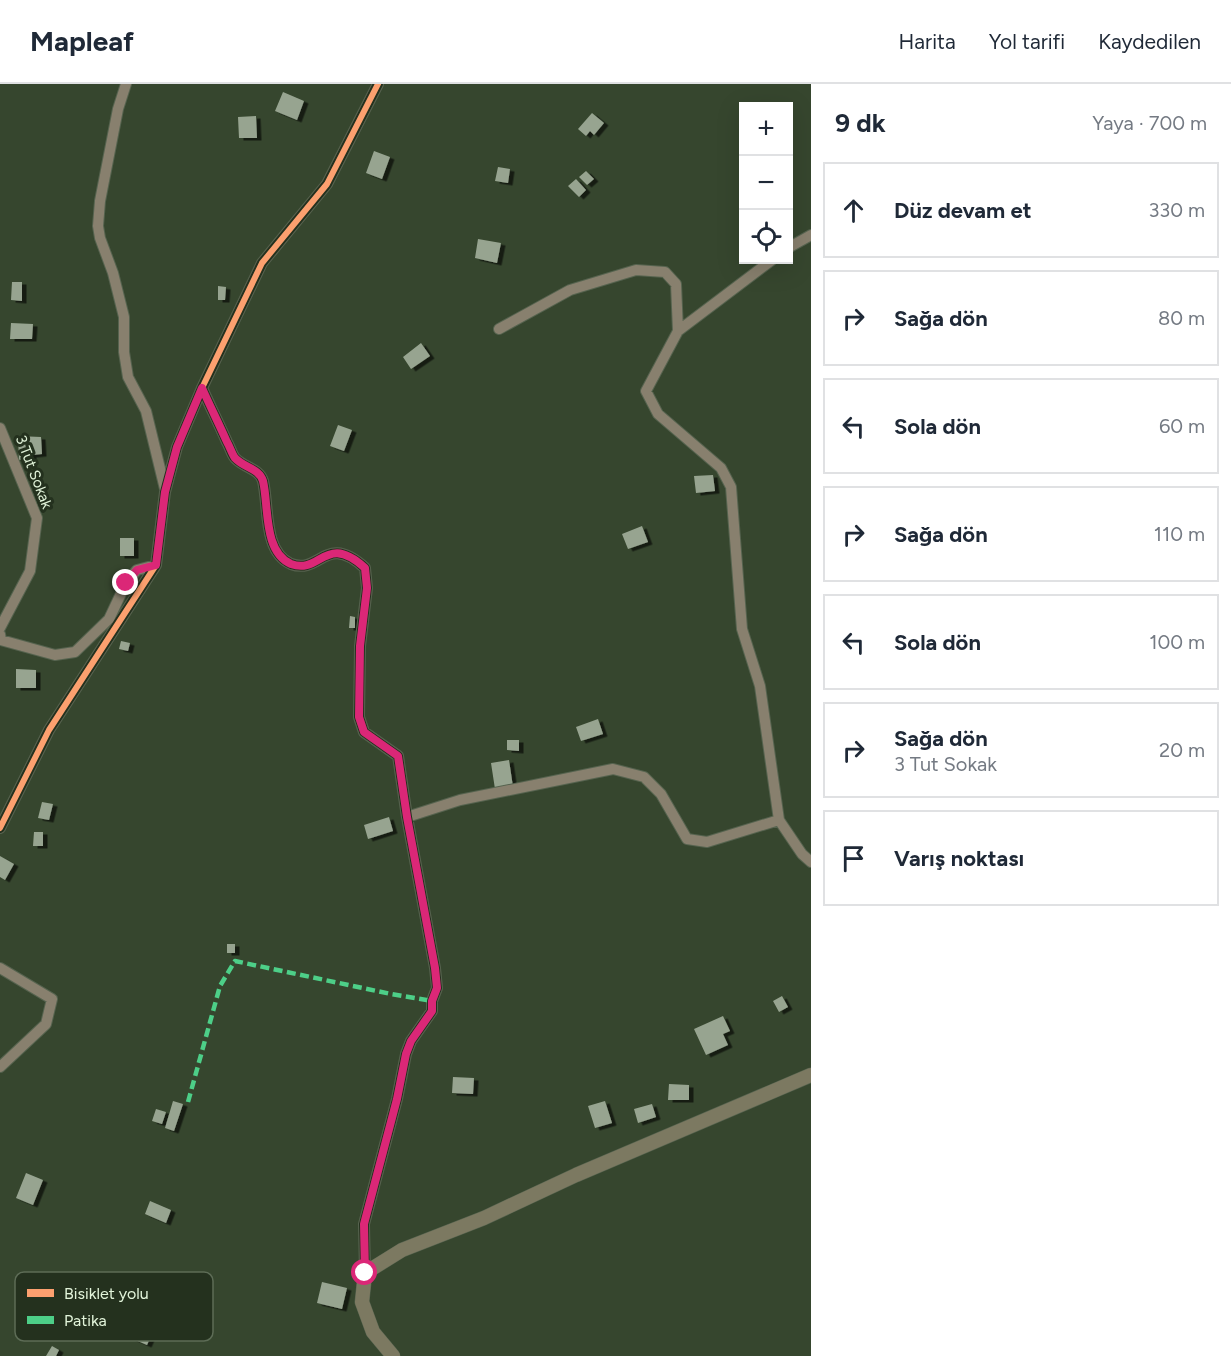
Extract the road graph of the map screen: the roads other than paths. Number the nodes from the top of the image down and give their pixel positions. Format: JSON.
{"nodes":[{"id":1,"x":126,"y":84,"type":"edge"},
{"id":2,"x":378,"y":84,"type":"edge"},
{"id":3,"x":811,"y":235,"type":"edge"},
{"id":4,"x":793,"y":246,"type":"edge"},
{"id":5,"x":767,"y":264,"type":"edge"},
{"id":6,"x":499,"y":329,"type":"dead end"},
{"id":7,"x":678,"y":331,"type":"junction"},
{"id":8,"x":202,"y":388,"type":"junction"},
{"id":9,"x":0,"y":428,"type":"edge"},
{"id":10,"x":165,"y":492,"type":"junction"},
{"id":11,"x":156,"y":565,"type":"junction"},
{"id":12,"x":0,"y":628,"type":"edge"},
{"id":13,"x":0,"y":634,"type":"edge"},
{"id":14,"x":407,"y":817,"type":"junction"},
{"id":15,"x":779,"y":820,"type":"junction"},
{"id":16,"x":0,"y":828,"type":"edge"},
{"id":17,"x":811,"y":862,"type":"edge"},
{"id":18,"x":0,"y":969,"type":"edge"},
{"id":19,"x":0,"y":1067,"type":"edge"},
{"id":20,"x":811,"y":1076,"type":"edge"},
{"id":21,"x":365,"y":1273,"type":"junction"},
{"id":22,"x":393,"y":1356,"type":"edge"}],
"edges":[{"from":1,"to":10,"type":"street"},
{"from":2,"to":8,"type":"street"},
{"from":3,"to":4,"type":"street"},
{"from":5,"to":7,"type":"street"},
{"from":6,"to":7,"type":"street"},
{"from":7,"to":15,"type":"street"},
{"from":8,"to":10,"type":"street"},
{"from":8,"to":14,"type":"street"},
{"from":9,"to":12,"type":"street","name":"3 Tut Sokak"},
{"from":10,"to":11,"type":"street"},
{"from":11,"to":13,"type":"street"},
{"from":11,"to":16,"type":"street"},
{"from":14,"to":15,"type":"street"},
{"from":14,"to":21,"type":"street"},
{"from":15,"to":17,"type":"street"},
{"from":18,"to":19,"type":"street"},
{"from":20,"to":21,"type":"street"},
{"from":21,"to":22,"type":"street"}]}
